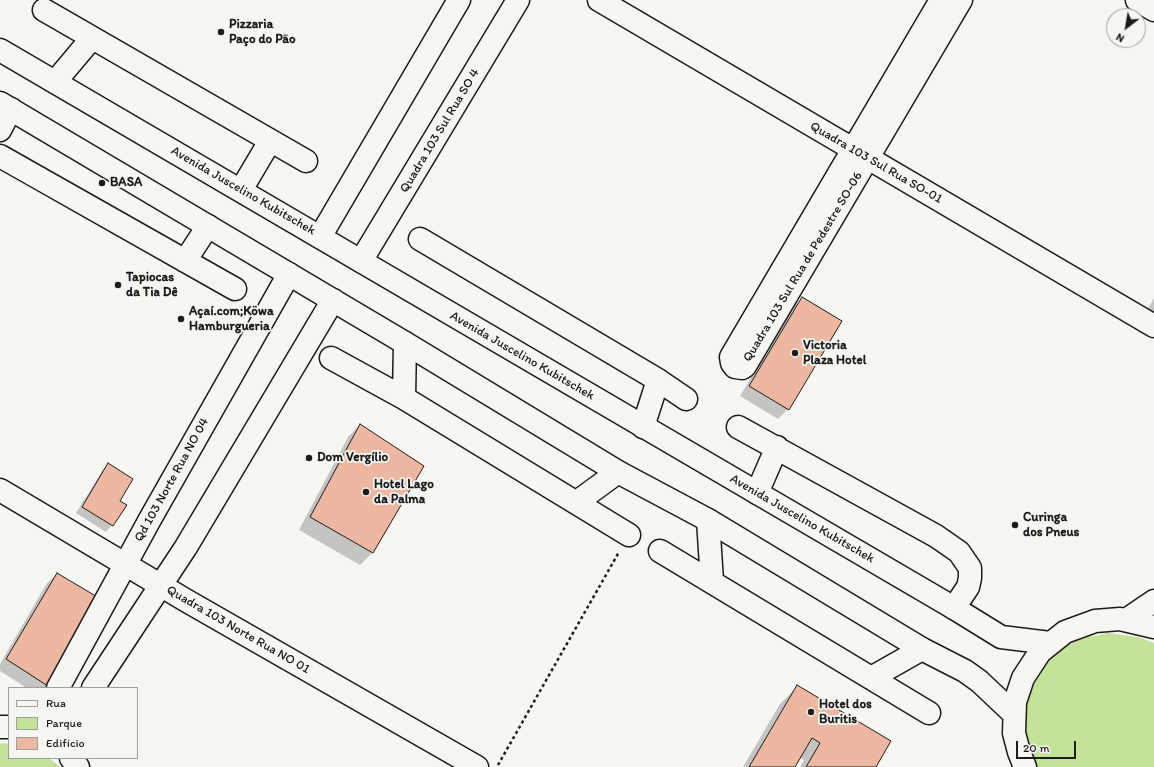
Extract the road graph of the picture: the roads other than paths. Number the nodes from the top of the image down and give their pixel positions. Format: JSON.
{"nodes":[{"id":1,"x":459,"y":0,"type":"edge"},
{"id":2,"x":518,"y":0,"type":"edge"},
{"id":3,"x":599,"y":0,"type":"edge"},
{"id":4,"x":941,"y":0,"type":"edge"},
{"id":5,"x":961,"y":0,"type":"edge"},
{"id":6,"x":1137,"y":0,"type":"edge"},
{"id":7,"x":44,"y":10,"type":"dead end"},
{"id":8,"x":1154,"y":10,"type":"edge"},
{"id":9,"x":92,"y":38,"type":"junction"},
{"id":10,"x":0,"y":50,"type":"edge"},
{"id":11,"x":55,"y":82,"type":"junction"},
{"id":12,"x":6,"y":106,"type":"edge"},
{"id":13,"x":0,"y":130,"type":"edge"},
{"id":14,"x":270,"y":141,"type":"junction"},
{"id":15,"x":860,"y":154,"type":"junction"},
{"id":16,"x":0,"y":156,"type":"edge"},
{"id":17,"x":306,"y":162,"type":"dead end"},
{"id":18,"x":241,"y":190,"type":"junction"},
{"id":19,"x":208,"y":226,"type":"junction"},
{"id":20,"x":320,"y":237,"type":"junction"},
{"id":21,"x":420,"y":239,"type":"dead end"},
{"id":22,"x":185,"y":261,"type":"junction"},
{"id":23,"x":361,"y":262,"type":"junction"},
{"id":24,"x":289,"y":274,"type":"junction"},
{"id":25,"x":235,"y":290,"type":"dead end"},
{"id":26,"x":333,"y":300,"type":"junction"},
{"id":27,"x":1154,"y":326,"type":"edge"},
{"id":28,"x":405,"y":343,"type":"junction"},
{"id":29,"x":331,"y":358,"type":"dead end"},
{"id":30,"x":658,"y":380,"type":"junction"},
{"id":31,"x":404,"y":398,"type":"junction"},
{"id":32,"x":686,"y":399,"type":"dead end"},
{"id":33,"x":643,"y":427,"type":"junction"},
{"id":34,"x":738,"y":427,"type":"dead end"},
{"id":35,"x":777,"y":447,"type":"junction"},
{"id":36,"x":618,"y":472,"type":"junction"},
{"id":37,"x":0,"y":490,"type":"edge"},
{"id":38,"x":757,"y":493,"type":"junction"},
{"id":39,"x":577,"y":502,"type":"junction"},
{"id":40,"x":708,"y":520,"type":"junction"},
{"id":41,"x":629,"y":534,"type":"road end"},
{"id":42,"x":660,"y":551,"type":"dead end"},
{"id":43,"x":125,"y":564,"type":"junction"},
{"id":44,"x":712,"y":581,"type":"junction"},
{"id":45,"x":160,"y":584,"type":"junction"},
{"id":46,"x":1154,"y":601,"type":"edge"},
{"id":47,"x":954,"y":608,"type":"junction"},
{"id":48,"x":1126,"y":620,"type":"junction"},
{"id":49,"x":1154,"y":627,"type":"edge"},
{"id":50,"x":1050,"y":643,"type":"junction"},
{"id":51,"x":922,"y":649,"type":"junction"},
{"id":52,"x":870,"y":678,"type":"junction"},
{"id":53,"x":59,"y":687,"type":"edge"},
{"id":54,"x":94,"y":687,"type":"edge"},
{"id":55,"x":929,"y":713,"type":"dead end"},
{"id":56,"x":1014,"y":714,"type":"junction"},
{"id":57,"x":72,"y":759,"type":"edge"},
{"id":58,"x":78,"y":767,"type":"edge"},
{"id":59,"x":477,"y":767,"type":"edge"},
{"id":60,"x":1025,"y":767,"type":"edge"}],
"edges":[{"from":1,"to":20,"type":"street"},
{"from":2,"to":23,"type":"street","name":"Quadra 103 Sul Rua SO 4"},
{"from":3,"to":15,"type":"street","name":"Quadra 103 Sul Rua SO-01"},
{"from":4,"to":15,"type":"street","name":"Quadra 103 Sul Rua de Pedestre SO-06"},
{"from":5,"to":15,"type":"street","name":"Quadra 103 Sul Rua de Pedestre SO-06"},
{"from":6,"to":8,"type":"street"},
{"from":7,"to":9,"type":"street"},
{"from":9,"to":11,"type":"street"},
{"from":9,"to":14,"type":"street"},
{"from":10,"to":11,"type":"street","name":"Avenida Juscelino Kubitschek"},
{"from":11,"to":18,"type":"street","name":"Avenida Juscelino Kubitschek"},
{"from":12,"to":13,"type":"street"},
{"from":12,"to":19,"type":"street"},
{"from":14,"to":17,"type":"street"},
{"from":14,"to":18,"type":"street"},
{"from":15,"to":15,"type":"street","name":"Quadra 103 Sul Rua de Pedestre SO-06"},
{"from":15,"to":27,"type":"street","name":"Quadra 103 Sul Rua SO-01"},
{"from":16,"to":22,"type":"street"},
{"from":18,"to":20,"type":"street","name":"Avenida Juscelino Kubitschek"},
{"from":19,"to":22,"type":"street"},
{"from":19,"to":24,"type":"street"},
{"from":20,"to":23,"type":"street","name":"Avenida Juscelino Kubitschek"},
{"from":21,"to":30,"type":"street"},
{"from":22,"to":25,"type":"street"},
{"from":23,"to":33,"type":"street","name":"Avenida Juscelino Kubitschek"},
{"from":24,"to":26,"type":"street"},
{"from":24,"to":43,"type":"street","name":"Qd 103 Norte Rua NO 04"},
{"from":26,"to":28,"type":"street"},
{"from":26,"to":45,"type":"street"},
{"from":28,"to":31,"type":"street"},
{"from":28,"to":36,"type":"street"},
{"from":29,"to":31,"type":"street"},
{"from":30,"to":32,"type":"street"},
{"from":30,"to":33,"type":"street"},
{"from":31,"to":39,"type":"street"},
{"from":33,"to":38,"type":"street","name":"Avenida Juscelino Kubitschek"},
{"from":34,"to":35,"type":"street"},
{"from":35,"to":38,"type":"street"},
{"from":35,"to":47,"type":"street"},
{"from":36,"to":39,"type":"street"},
{"from":36,"to":40,"type":"street"},
{"from":37,"to":43,"type":"street","name":"Quadra 103 Norte Rua NO 01"},
{"from":38,"to":47,"type":"street","name":"Avenida Juscelino Kubitschek"},
{"from":39,"to":41,"type":"street"},
{"from":40,"to":44,"type":"street"},
{"from":40,"to":51,"type":"street"},
{"from":42,"to":44,"type":"street"},
{"from":43,"to":45,"type":"street","name":"Quadra 103 Norte Rua NO 01"},
{"from":43,"to":53,"type":"street","name":"Qd 103 Norte Rua NO 04"},
{"from":44,"to":52,"type":"street"},
{"from":45,"to":54,"type":"street"},
{"from":45,"to":59,"type":"street","name":"Quadra 103 Norte Rua NO 01"},
{"from":46,"to":48,"type":"street"},
{"from":47,"to":50,"type":"street","name":"Avenida Juscelino Kubitschek"},
{"from":48,"to":49,"type":"street"},
{"from":48,"to":50,"type":"street"},
{"from":50,"to":56,"type":"street"},
{"from":51,"to":52,"type":"street"},
{"from":51,"to":56,"type":"street"},
{"from":52,"to":55,"type":"street"},
{"from":56,"to":60,"type":"street"},
{"from":57,"to":58,"type":"street"}]}
